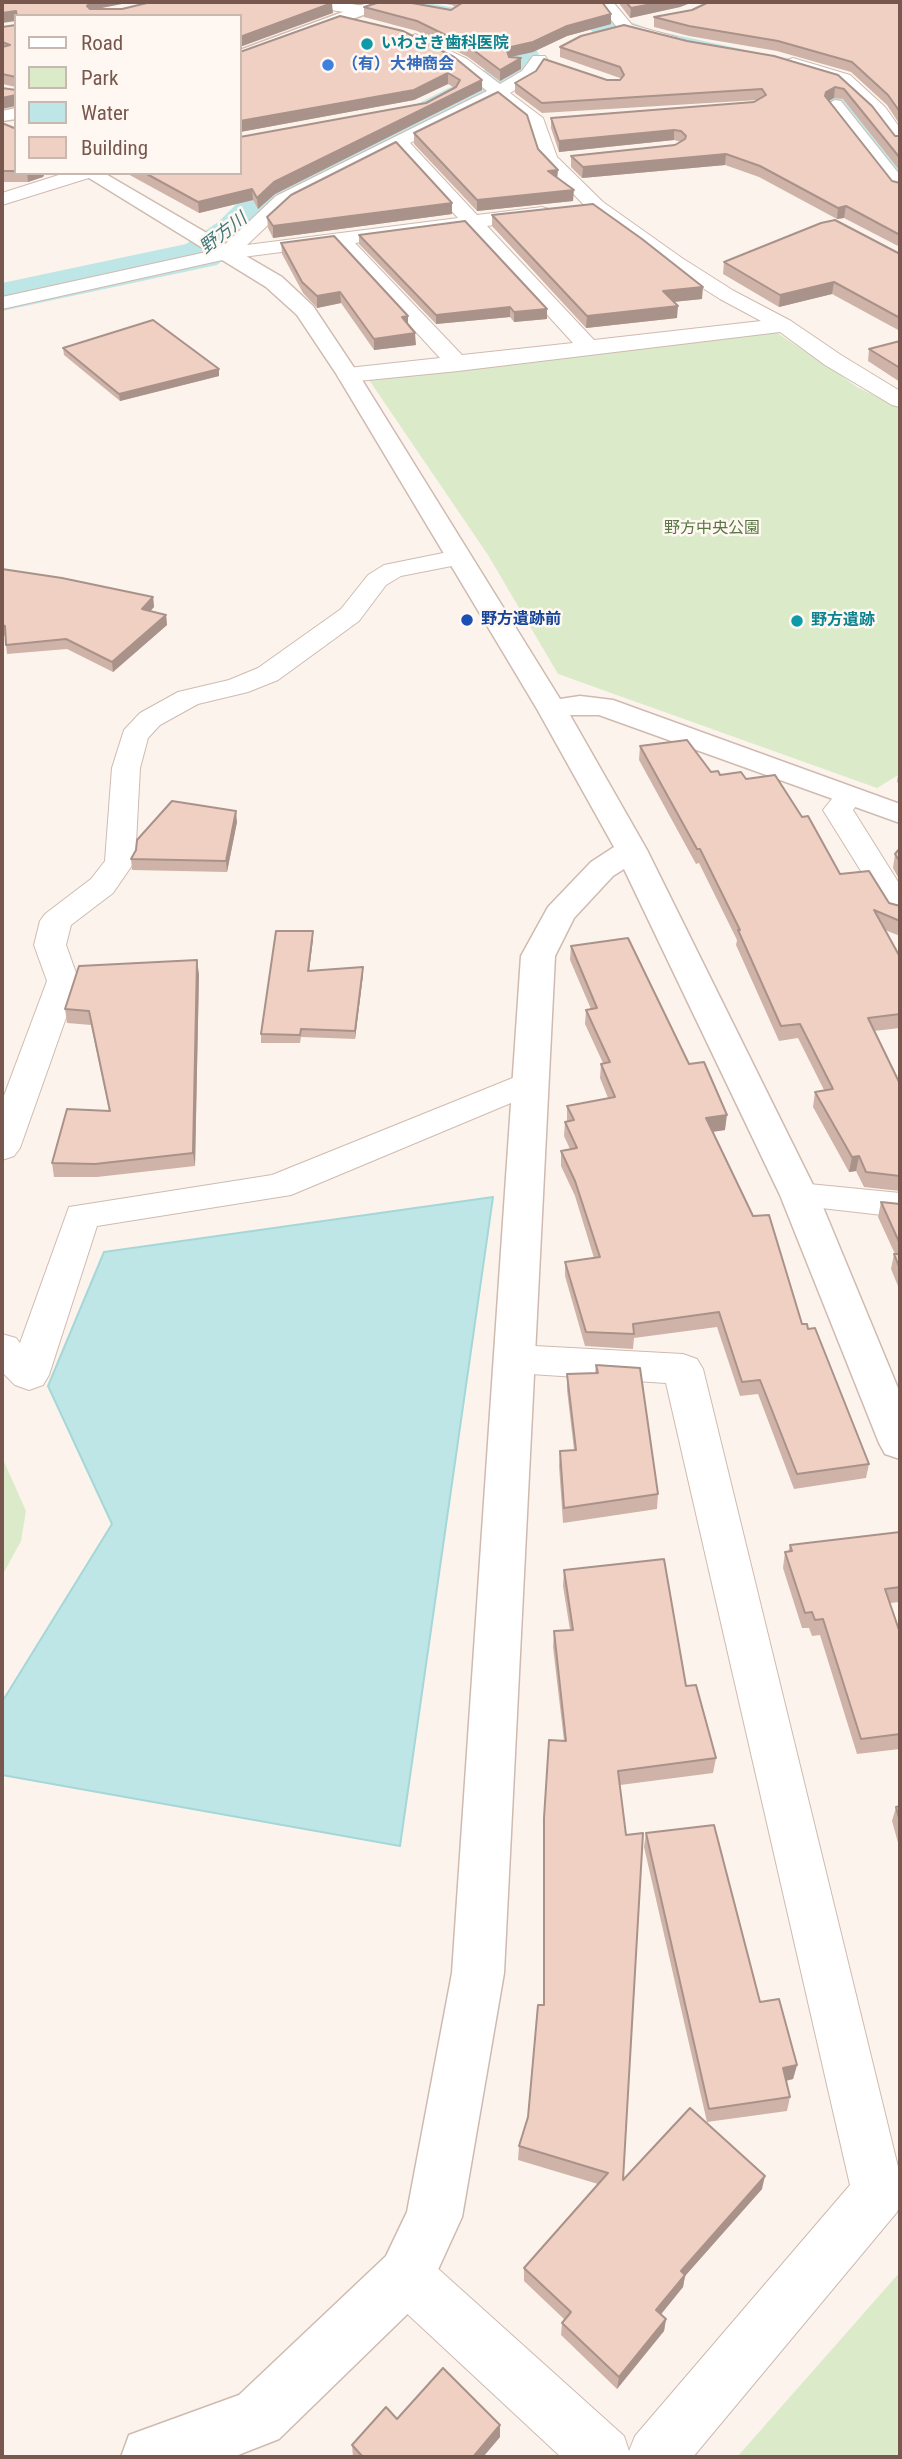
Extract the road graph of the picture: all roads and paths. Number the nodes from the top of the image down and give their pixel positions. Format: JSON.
{"nodes":[{"id":1,"x":312,"y":2,"type":"edge"},
{"id":2,"x":384,"y":2,"type":"edge"},
{"id":3,"x":605,"y":2,"type":"edge"},
{"id":4,"x":364,"y":17,"type":"junction"},
{"id":5,"x":658,"y":18,"type":"edge"},
{"id":6,"x":620,"y":29,"type":"junction"},
{"id":7,"x":399,"y":33,"type":"edge"},
{"id":8,"x":687,"y":44,"type":"edge"},
{"id":9,"x":242,"y":55,"type":"edge"},
{"id":10,"x":776,"y":59,"type":"edge"},
{"id":11,"x":518,"y":63,"type":"edge"},
{"id":12,"x":497,"y":66,"type":"edge"},
{"id":13,"x":474,"y":77,"type":"junction"},
{"id":14,"x":497,"y":91,"type":"junction"},
{"id":15,"x":835,"y":105,"type":"edge"},
{"id":16,"x":897,"y":131,"type":"edge"},
{"id":17,"x":398,"y":141,"type":"junction"},
{"id":18,"x":579,"y":158,"type":"edge"},
{"id":19,"x":552,"y":161,"type":"junction"},
{"id":20,"x":93,"y":175,"type":"edge"},
{"id":21,"x":99,"y":175,"type":"edge"},
{"id":22,"x":900,"y":187,"type":"edge"},
{"id":23,"x":2,"y":199,"type":"edge"},
{"id":24,"x":598,"y":207,"type":"junction"},
{"id":25,"x":472,"y":220,"type":"junction"},
{"id":26,"x":340,"y":238,"type":"junction"},
{"id":27,"x":227,"y":253,"type":"junction"},
{"id":28,"x":2,"y":303,"type":"edge"},
{"id":29,"x":783,"y":325,"type":"junction"},
{"id":30,"x":589,"y":348,"type":"junction"},
{"id":31,"x":860,"y":354,"type":"dead end"},
{"id":32,"x":833,"y":360,"type":"junction"},
{"id":33,"x":458,"y":364,"type":"junction"},
{"id":34,"x":348,"y":375,"type":"junction"},
{"id":35,"x":900,"y":400,"type":"edge"},
{"id":36,"x":458,"y":558,"type":"junction"},
{"id":37,"x":552,"y":709,"type":"junction"},
{"id":38,"x":849,"y":796,"type":"junction"},
{"id":39,"x":900,"y":814,"type":"edge"},
{"id":40,"x":631,"y":850,"type":"junction"},
{"id":41,"x":900,"y":909,"type":"edge"},
{"id":42,"x":530,"y":1082,"type":"junction"},
{"id":43,"x":2,"y":1148,"type":"edge"},
{"id":44,"x":799,"y":1195,"type":"junction"},
{"id":45,"x":900,"y":1205,"type":"edge"},
{"id":46,"x":2,"y":1348,"type":"edge"},
{"id":47,"x":516,"y":1359,"type":"junction"},
{"id":48,"x":900,"y":1443,"type":"edge"},
{"id":49,"x":406,"y":2276,"type":"junction"},
{"id":50,"x":152,"y":2457,"type":"edge"},
{"id":51,"x":603,"y":2457,"type":"edge"},
{"id":52,"x":656,"y":2457,"type":"edge"}],
"edges":[{"from":1,"to":4,"type":"street"},
{"from":2,"to":4,"type":"street"},
{"from":3,"to":6,"type":"street"},
{"from":4,"to":9,"type":"street"},
{"from":5,"to":6,"type":"street"},
{"from":6,"to":8,"type":"street"},
{"from":7,"to":13,"type":"street"},
{"from":10,"to":16,"type":"street"},
{"from":11,"to":14,"type":"street"},
{"from":12,"to":13,"type":"street"},
{"from":13,"to":14,"type":"street"},
{"from":14,"to":17,"type":"street"},
{"from":14,"to":19,"type":"street"},
{"from":15,"to":22,"type":"street"},
{"from":17,"to":25,"type":"street"},
{"from":17,"to":27,"type":"street"},
{"from":18,"to":19,"type":"street"},
{"from":19,"to":24,"type":"street"},
{"from":20,"to":23,"type":"street"},
{"from":21,"to":27,"type":"street"},
{"from":24,"to":25,"type":"street"},
{"from":24,"to":29,"type":"street"},
{"from":25,"to":26,"type":"street"},
{"from":25,"to":30,"type":"street"},
{"from":26,"to":27,"type":"street"},
{"from":26,"to":33,"type":"street"},
{"from":27,"to":28,"type":"street"},
{"from":27,"to":34,"type":"street"},
{"from":29,"to":30,"type":"street"},
{"from":29,"to":32,"type":"street"},
{"from":30,"to":33,"type":"street"},
{"from":31,"to":32,"type":"street"},
{"from":32,"to":35,"type":"street"},
{"from":33,"to":34,"type":"street"},
{"from":34,"to":36,"type":"street"},
{"from":36,"to":37,"type":"street"},
{"from":36,"to":43,"type":"street"},
{"from":37,"to":38,"type":"street"},
{"from":37,"to":40,"type":"street"},
{"from":38,"to":39,"type":"street"},
{"from":38,"to":41,"type":"street"},
{"from":40,"to":42,"type":"street"},
{"from":40,"to":44,"type":"street"},
{"from":42,"to":46,"type":"street"},
{"from":42,"to":47,"type":"street"},
{"from":44,"to":45,"type":"street"},
{"from":44,"to":48,"type":"street"},
{"from":47,"to":49,"type":"street"},
{"from":47,"to":52,"type":"street"},
{"from":49,"to":50,"type":"street"},
{"from":49,"to":51,"type":"street"}]}
